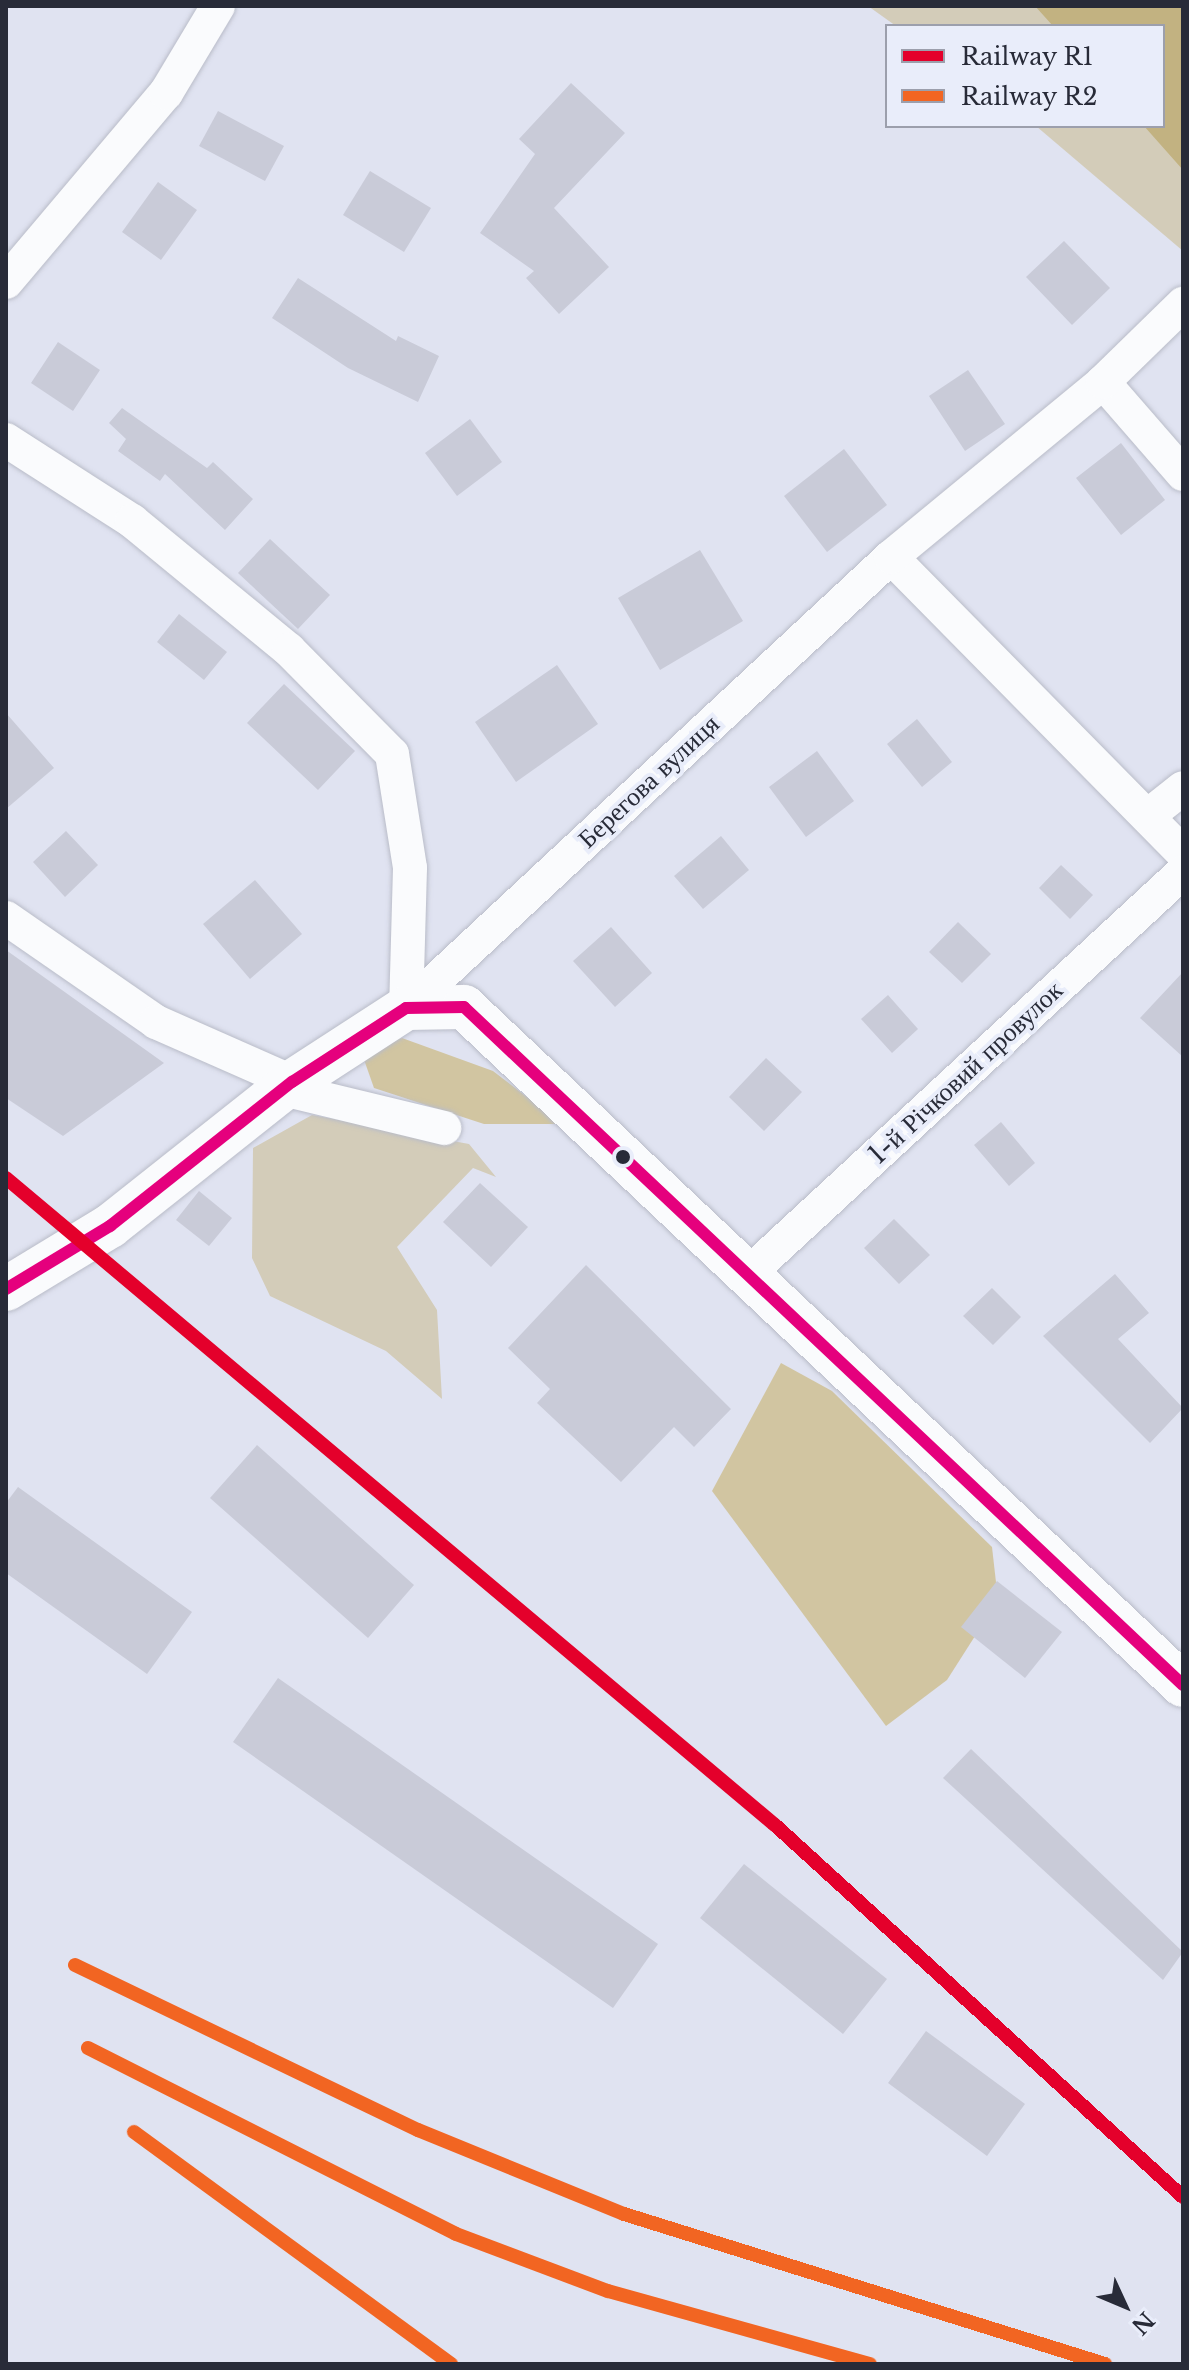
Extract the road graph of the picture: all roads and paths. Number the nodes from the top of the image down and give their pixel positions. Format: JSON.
{"nodes":[{"id":1,"x":218,"y":6,"type":"edge"},
{"id":2,"x":6,"y":282,"type":"edge"},
{"id":3,"x":1183,"y":304,"type":"edge"},
{"id":4,"x":1103,"y":382,"type":"junction"},
{"id":5,"x":6,"y":440,"type":"edge"},
{"id":6,"x":1183,"y":474,"type":"edge"},
{"id":7,"x":891,"y":557,"type":"junction"},
{"id":8,"x":1183,"y":788,"type":"edge"},
{"id":9,"x":1149,"y":815,"type":"junction"},
{"id":10,"x":1183,"y":853,"type":"edge"},
{"id":11,"x":1183,"y":872,"type":"edge"},
{"id":12,"x":6,"y":918,"type":"edge"},
{"id":13,"x":406,"y":1008,"type":"junction"},
{"id":14,"x":288,"y":1085,"type":"junction"},
{"id":15,"x":444,"y":1128,"type":"dead end"},
{"id":16,"x":748,"y":1274,"type":"junction"},
{"id":17,"x":6,"y":1289,"type":"edge"},
{"id":18,"x":1183,"y":1685,"type":"edge"}],
"edges":[{"from":1,"to":2,"type":"street"},
{"from":3,"to":4,"type":"street","name":"Берегова вулиця"},
{"from":4,"to":6,"type":"street"},
{"from":4,"to":7,"type":"street","name":"Берегова вулиця"},
{"from":5,"to":13,"type":"street"},
{"from":7,"to":9,"type":"street"},
{"from":7,"to":13,"type":"street","name":"Берегова вулиця"},
{"from":8,"to":9,"type":"street"},
{"from":9,"to":10,"type":"street"},
{"from":11,"to":16,"type":"street","name":"1-й Річковий провулок"},
{"from":12,"to":14,"type":"street"},
{"from":13,"to":14,"type":"street"},
{"from":13,"to":16,"type":"street"},
{"from":14,"to":15,"type":"street"},
{"from":14,"to":17,"type":"street"},
{"from":16,"to":18,"type":"street"}]}
